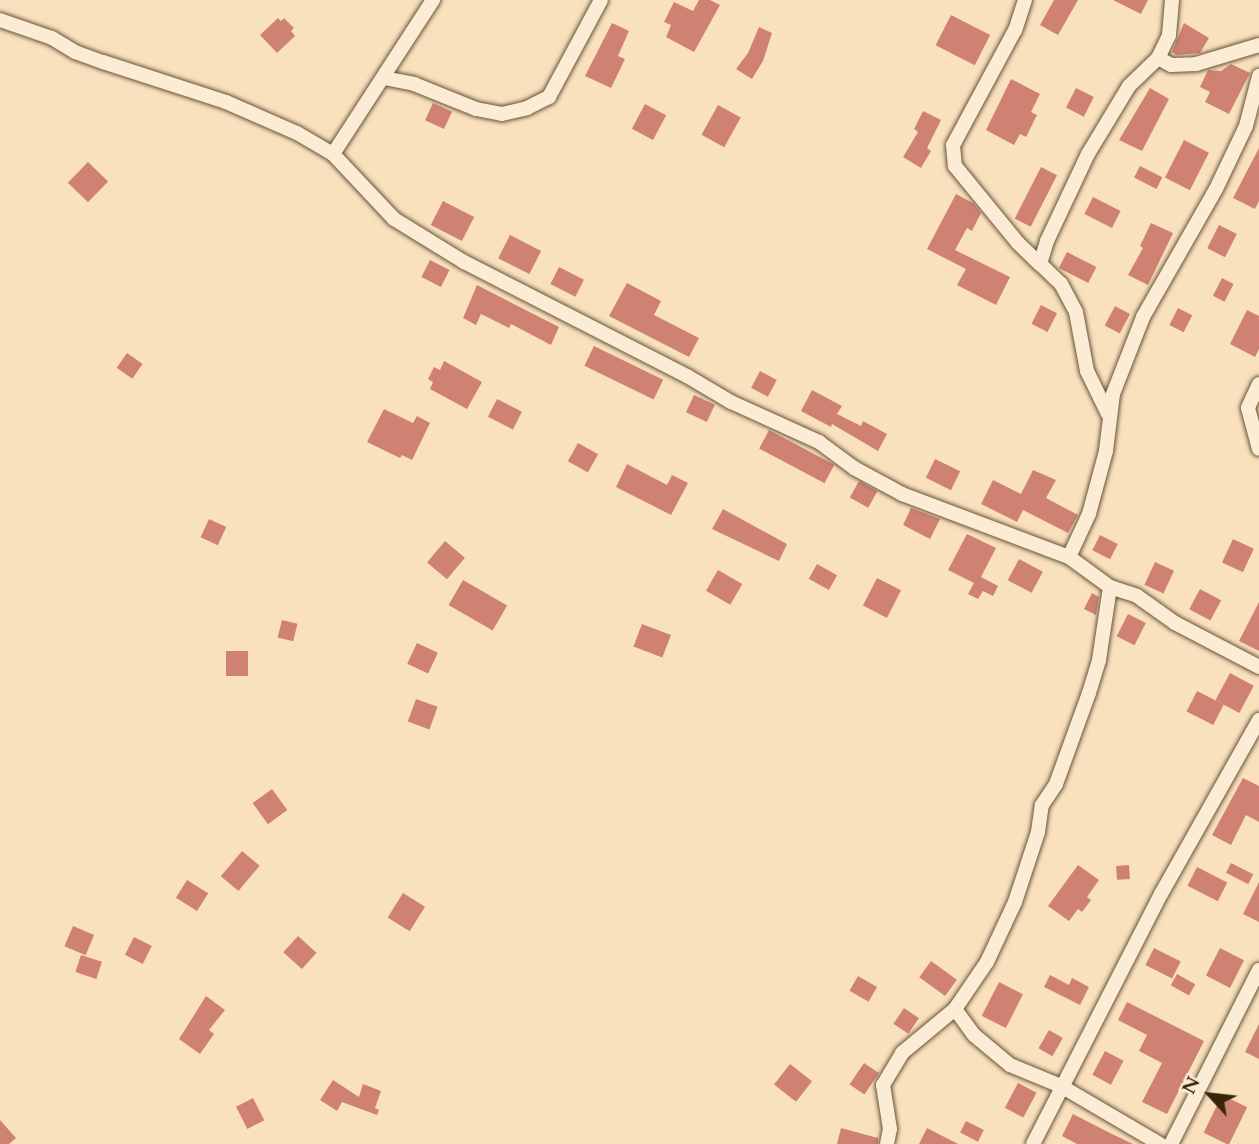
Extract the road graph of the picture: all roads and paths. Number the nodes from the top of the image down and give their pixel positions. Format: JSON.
{"nodes":[{"id":1,"x":433,"y":0,"type":"edge"},
{"id":2,"x":601,"y":0,"type":"edge"},
{"id":3,"x":1025,"y":0,"type":"edge"},
{"id":4,"x":1172,"y":0,"type":"edge"},
{"id":5,"x":0,"y":20,"type":"edge"},
{"id":6,"x":1259,"y":46,"type":"edge"},
{"id":7,"x":1158,"y":58,"type":"junction"},
{"id":8,"x":1259,"y":76,"type":"edge"},
{"id":9,"x":384,"y":78,"type":"junction"},
{"id":10,"x":333,"y":154,"type":"junction"},
{"id":11,"x":1040,"y":264,"type":"junction"},
{"id":12,"x":1259,"y":384,"type":"edge"},
{"id":13,"x":1108,"y":414,"type":"junction"},
{"id":14,"x":1259,"y":449,"type":"edge"},
{"id":15,"x":1069,"y":557,"type":"junction"},
{"id":16,"x":1110,"y":587,"type":"junction"},
{"id":17,"x":1259,"y":667,"type":"edge"},
{"id":18,"x":1259,"y":720,"type":"edge"},
{"id":19,"x":1259,"y":970,"type":"edge"},
{"id":20,"x":955,"y":1009,"type":"junction"},
{"id":21,"x":1061,"y":1086,"type":"junction"},
{"id":22,"x":887,"y":1144,"type":"edge"},
{"id":23,"x":1033,"y":1144,"type":"edge"},
{"id":24,"x":1160,"y":1144,"type":"edge"},
{"id":25,"x":1171,"y":1144,"type":"edge"}],
"edges":[{"from":1,"to":9,"type":"street"},
{"from":2,"to":9,"type":"street"},
{"from":3,"to":11,"type":"street"},
{"from":4,"to":7,"type":"street"},
{"from":5,"to":10,"type":"street"},
{"from":6,"to":7,"type":"street"},
{"from":7,"to":11,"type":"street"},
{"from":8,"to":13,"type":"street"},
{"from":9,"to":10,"type":"street"},
{"from":10,"to":15,"type":"street"},
{"from":11,"to":13,"type":"street"},
{"from":12,"to":14,"type":"street"},
{"from":13,"to":15,"type":"street"},
{"from":15,"to":16,"type":"street"},
{"from":16,"to":17,"type":"street"},
{"from":16,"to":20,"type":"street"},
{"from":18,"to":21,"type":"street"},
{"from":19,"to":25,"type":"street"},
{"from":20,"to":21,"type":"street"},
{"from":20,"to":22,"type":"street"},
{"from":21,"to":23,"type":"street"},
{"from":21,"to":24,"type":"street"}]}
